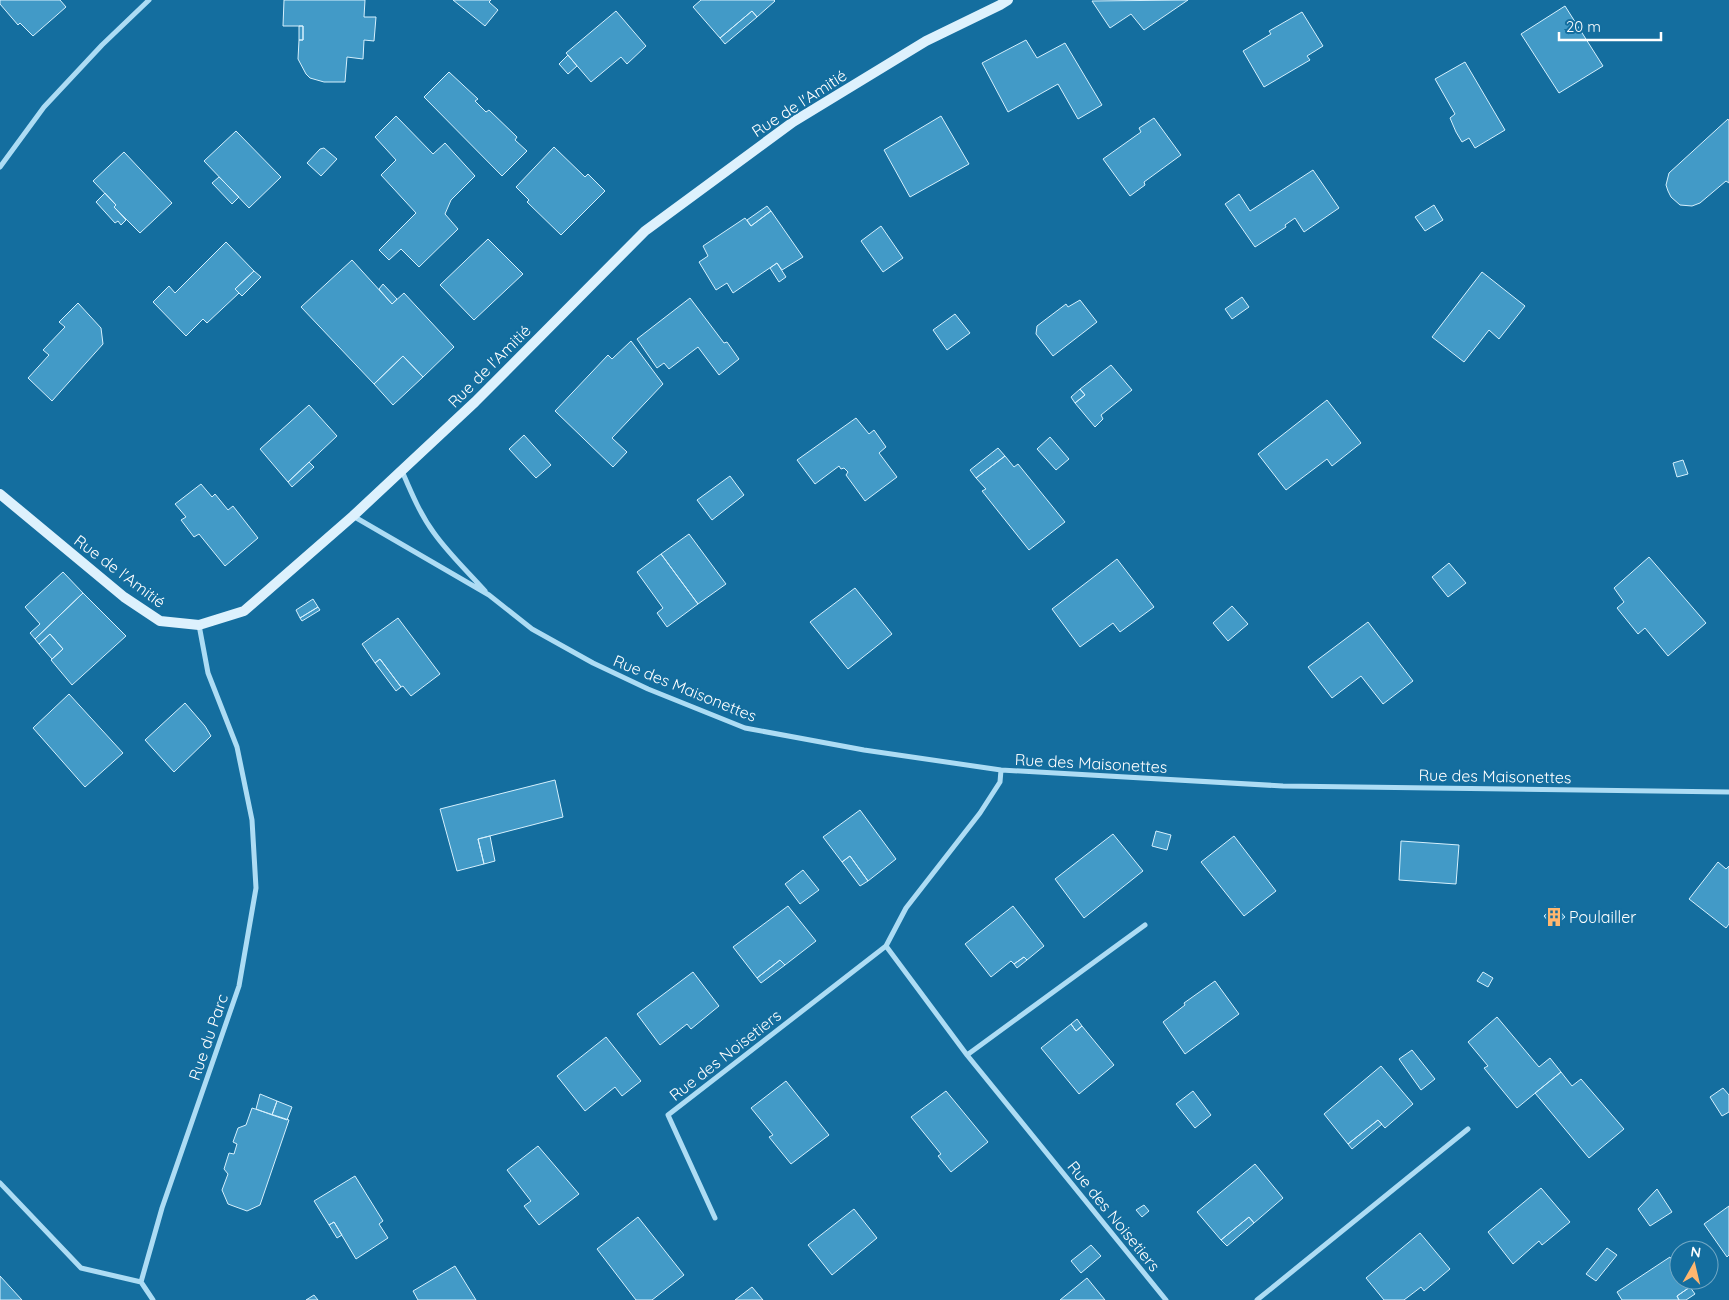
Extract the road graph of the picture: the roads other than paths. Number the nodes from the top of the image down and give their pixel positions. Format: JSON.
{"nodes":[{"id":1,"x":149,"y":0,"type":"edge"},
{"id":2,"x":1008,"y":0,"type":"edge"},
{"id":3,"x":0,"y":167,"type":"edge"},
{"id":4,"x":402,"y":471,"type":"junction"},
{"id":5,"x":0,"y":494,"type":"edge"},
{"id":6,"x":353,"y":516,"type":"junction"},
{"id":7,"x":489,"y":595,"type":"junction"},
{"id":8,"x":199,"y":625,"type":"junction"},
{"id":9,"x":1001,"y":770,"type":"junction"},
{"id":10,"x":1729,"y":792,"type":"edge"},
{"id":11,"x":1145,"y":925,"type":"dead end"},
{"id":12,"x":886,"y":946,"type":"junction"},
{"id":13,"x":967,"y":1055,"type":"junction"},
{"id":14,"x":1468,"y":1129,"type":"dead end"},
{"id":15,"x":1,"y":1186,"type":"edge"},
{"id":16,"x":716,"y":1218,"type":"dead end"},
{"id":17,"x":141,"y":1282,"type":"junction"},
{"id":18,"x":153,"y":1300,"type":"edge"},
{"id":19,"x":1166,"y":1300,"type":"edge"},
{"id":20,"x":1257,"y":1300,"type":"edge"}],
"edges":[{"from":1,"to":3,"type":"street"},
{"from":2,"to":4,"type":"street","name":"Rue de l'Amitié"},
{"from":4,"to":6,"type":"street","name":"Rue de l'Amitié"},
{"from":4,"to":7,"type":"street","name":"Rue des Maisonettes"},
{"from":5,"to":8,"type":"street","name":"Rue de l'Amitié"},
{"from":6,"to":7,"type":"street","name":"Rue des Maisonettes"},
{"from":6,"to":8,"type":"street","name":"Rue de l'Amitié"},
{"from":7,"to":9,"type":"street","name":"Rue des Maisonettes"},
{"from":8,"to":17,"type":"street","name":"Rue du Parc"},
{"from":9,"to":10,"type":"street","name":"Rue des Maisonettes"},
{"from":9,"to":12,"type":"street","name":"Rue des Noisetiers"},
{"from":11,"to":13,"type":"street"},
{"from":12,"to":13,"type":"street","name":"Rue des Noisetiers"},
{"from":12,"to":16,"type":"street","name":"Rue des Noisetiers"},
{"from":13,"to":19,"type":"street","name":"Rue des Noisetiers"},
{"from":14,"to":20,"type":"street"},
{"from":15,"to":17,"type":"street"},
{"from":17,"to":18,"type":"street"}]}
